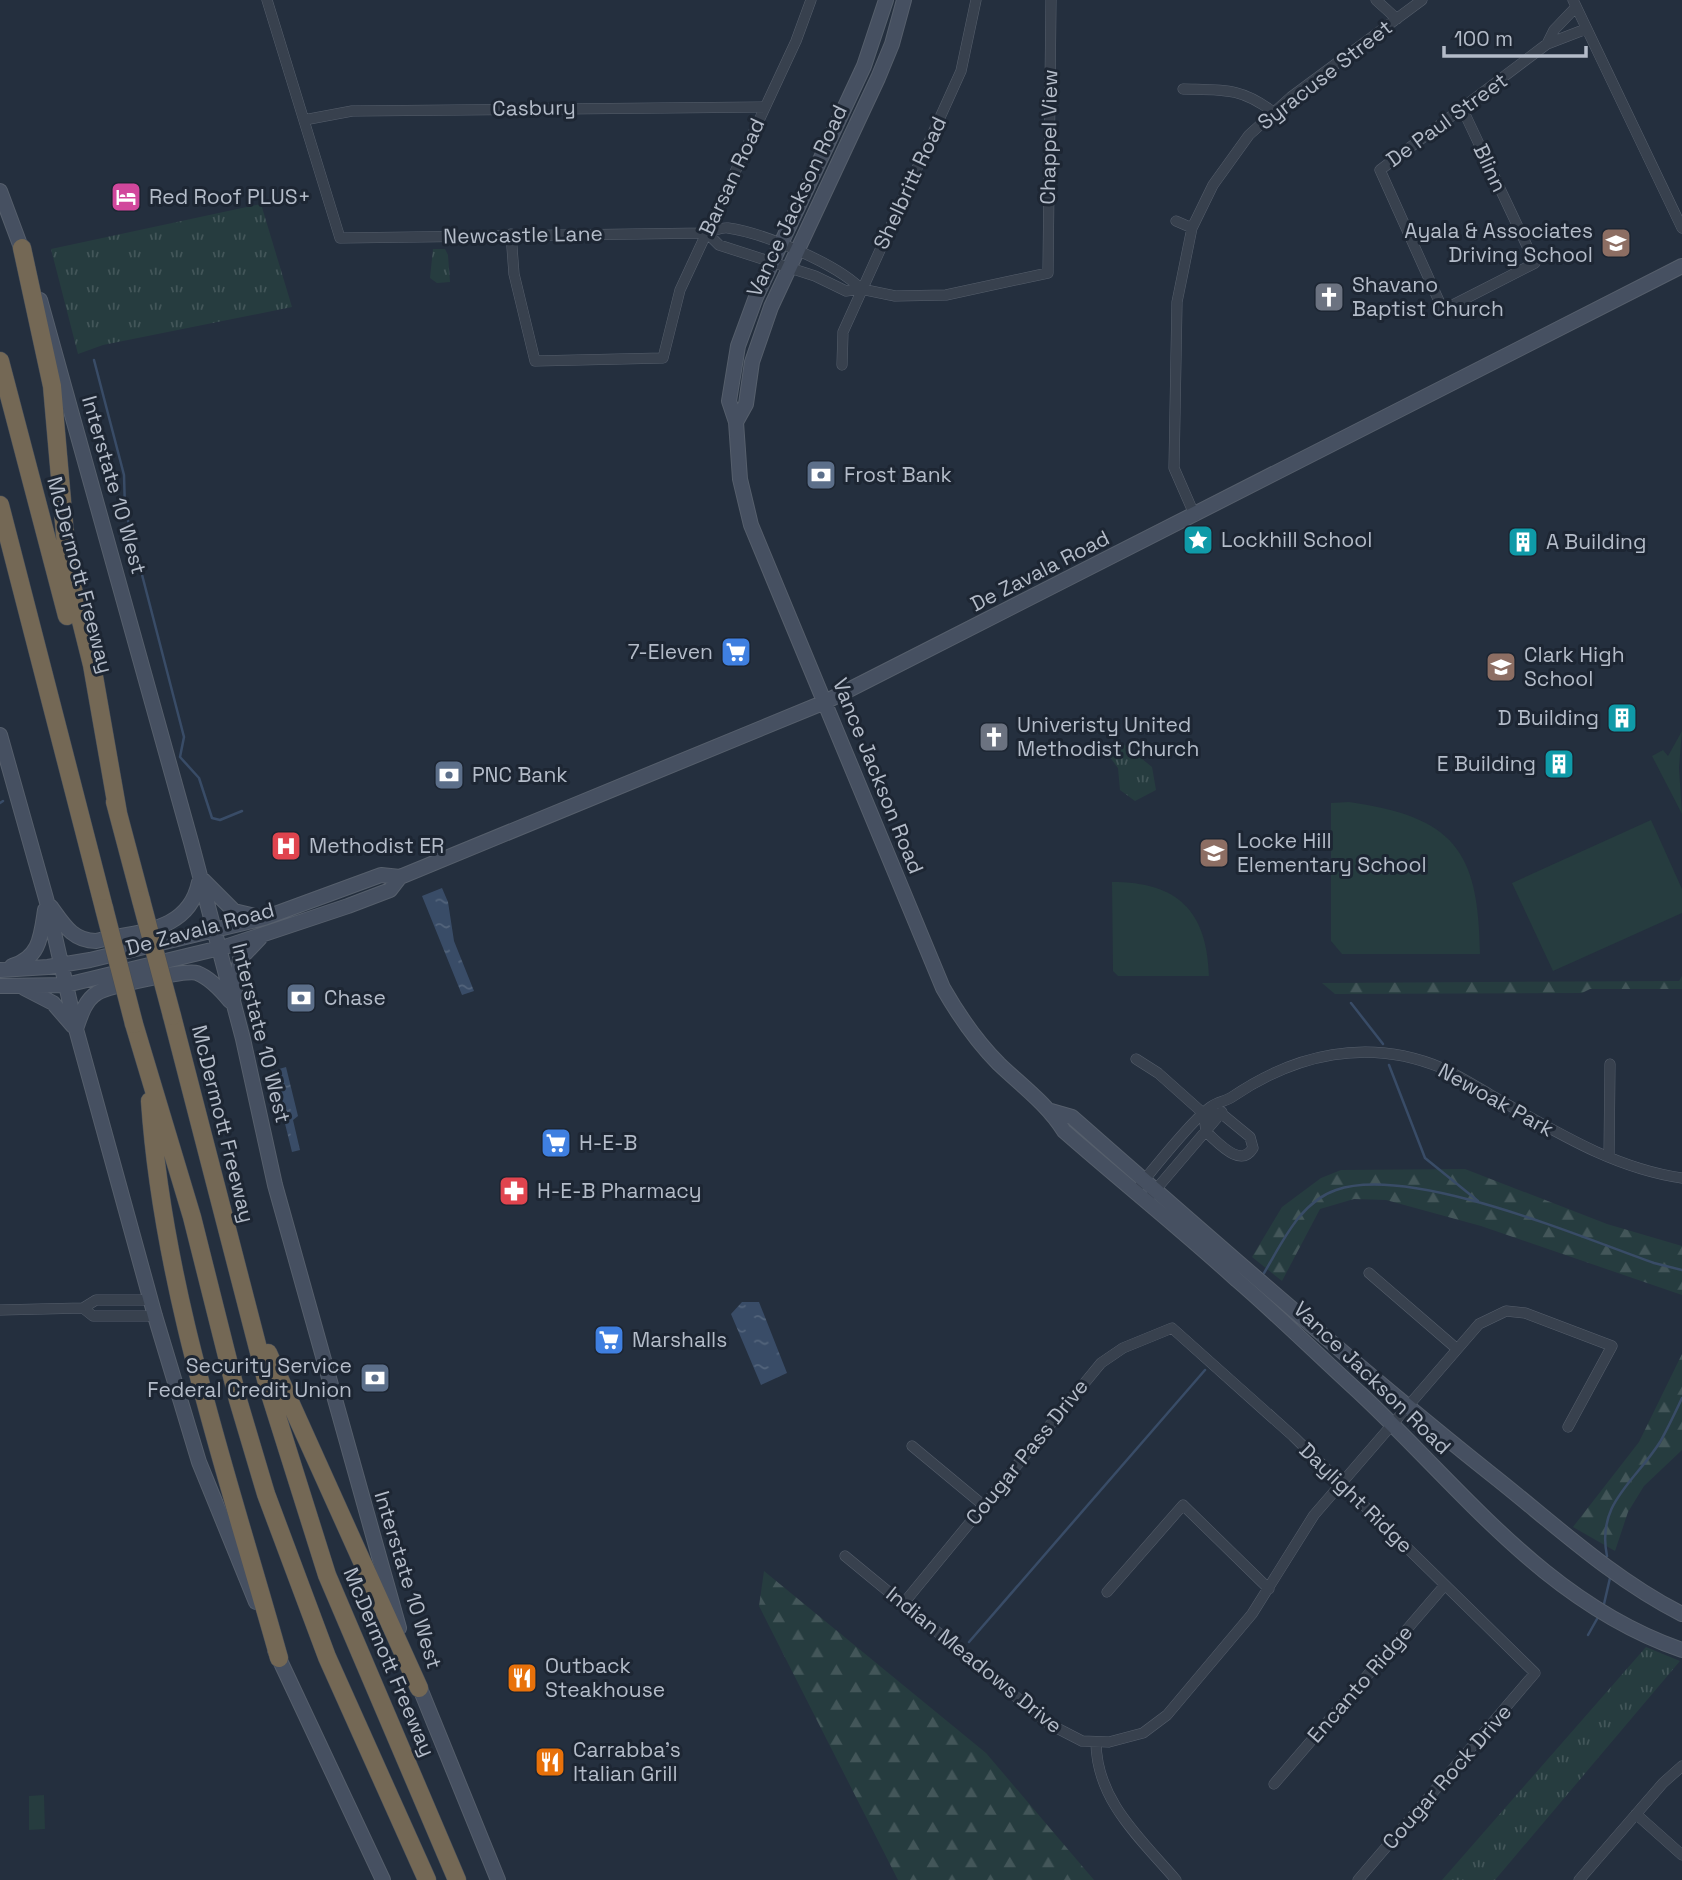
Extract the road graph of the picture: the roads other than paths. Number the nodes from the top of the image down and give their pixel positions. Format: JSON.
{"nodes":[{"id":1,"x":267,"y":0,"type":"edge"},
{"id":2,"x":811,"y":0,"type":"edge"},
{"id":3,"x":886,"y":0,"type":"edge"},
{"id":4,"x":904,"y":0,"type":"edge"},
{"id":5,"x":976,"y":0,"type":"edge"},
{"id":6,"x":1051,"y":0,"type":"edge"},
{"id":7,"x":1376,"y":0,"type":"edge"},
{"id":8,"x":1422,"y":0,"type":"edge"},
{"id":9,"x":1575,"y":4,"type":"edge"},
{"id":10,"x":1397,"y":19,"type":"junction"},
{"id":11,"x":1586,"y":29,"type":"junction"},
{"id":12,"x":1547,"y":44,"type":"junction"},
{"id":13,"x":1183,"y":89,"type":"dead end"},
{"id":14,"x":765,"y":107,"type":"junction"},
{"id":15,"x":1463,"y":110,"type":"junction"},
{"id":16,"x":1273,"y":112,"type":"junction"},
{"id":17,"x":304,"y":120,"type":"junction"},
{"id":18,"x":0,"y":191,"type":"edge"},
{"id":19,"x":1176,"y":221,"type":"dead end"},
{"id":20,"x":1192,"y":228,"type":"junction"},
{"id":21,"x":1682,"y":228,"type":"edge"},
{"id":22,"x":740,"y":231,"type":"junction"},
{"id":23,"x":707,"y":233,"type":"junction"},
{"id":24,"x":512,"y":234,"type":"junction"},
{"id":25,"x":780,"y":245,"type":"junction"},
{"id":26,"x":22,"y":248,"type":"junction"},
{"id":27,"x":736,"y":248,"type":"junction"},
{"id":28,"x":797,"y":253,"type":"junction"},
{"id":29,"x":773,"y":261,"type":"junction"},
{"id":30,"x":1682,"y":266,"type":"edge"},
{"id":31,"x":790,"y":268,"type":"junction"},
{"id":32,"x":835,"y":270,"type":"junction"},
{"id":33,"x":1048,"y":273,"type":"joint"},
{"id":34,"x":828,"y":282,"type":"junction"},
{"id":35,"x":861,"y":289,"type":"junction"},
{"id":36,"x":1443,"y":310,"type":"joint"},
{"id":37,"x":0,"y":361,"type":"edge"},
{"id":38,"x":842,"y":365,"type":"dead end"},
{"id":39,"x":736,"y":422,"type":"junction"},
{"id":40,"x":0,"y":505,"type":"edge"},
{"id":41,"x":1195,"y":516,"type":"junction"},
{"id":42,"x":0,"y":526,"type":"edge"},
{"id":43,"x":24,"y":601,"type":"junction"},
{"id":44,"x":825,"y":702,"type":"junction"},
{"id":45,"x":0,"y":735,"type":"edge"},
{"id":46,"x":118,"y":813,"type":"junction"},
{"id":47,"x":200,"y":877,"type":"junction"},
{"id":48,"x":400,"y":877,"type":"junction"},
{"id":49,"x":47,"y":902,"type":"junction"},
{"id":50,"x":264,"y":918,"type":"junction"},
{"id":51,"x":214,"y":930,"type":"junction"},
{"id":52,"x":262,"y":936,"type":"junction"},
{"id":53,"x":217,"y":948,"type":"junction"},
{"id":54,"x":61,"y":965,"type":"junction"},
{"id":55,"x":0,"y":970,"type":"edge"},
{"id":56,"x":66,"y":985,"type":"junction"},
{"id":57,"x":0,"y":986,"type":"edge"},
{"id":58,"x":19,"y":986,"type":"junction"},
{"id":59,"x":233,"y":1005,"type":"junction"},
{"id":60,"x":76,"y":1029,"type":"junction"},
{"id":61,"x":1136,"y":1059,"type":"dead end"},
{"id":62,"x":1610,"y":1064,"type":"dead end"},
{"id":63,"x":147,"y":1070,"type":"junction"},
{"id":64,"x":1230,"y":1099,"type":"junction"},
{"id":65,"x":1051,"y":1111,"type":"junction"},
{"id":66,"x":1204,"y":1114,"type":"junction"},
{"id":67,"x":1222,"y":1114,"type":"junction"},
{"id":68,"x":1206,"y":1132,"type":"junction"},
{"id":69,"x":1609,"y":1157,"type":"junction"},
{"id":70,"x":1682,"y":1178,"type":"edge"},
{"id":71,"x":1150,"y":1185,"type":"junction"},
{"id":72,"x":1140,"y":1197,"type":"junction"},
{"id":73,"x":1369,"y":1273,"type":"dead end"},
{"id":74,"x":239,"y":1283,"type":"junction"},
{"id":75,"x":151,"y":1300,"type":"junction"},
{"id":76,"x":83,"y":1308,"type":"junction"},
{"id":77,"x":0,"y":1310,"type":"edge"},
{"id":78,"x":155,"y":1316,"type":"junction"},
{"id":79,"x":1172,"y":1328,"type":"joint"},
{"id":80,"x":1457,"y":1349,"type":"junction"},
{"id":81,"x":1407,"y":1407,"type":"junction"},
{"id":82,"x":1393,"y":1424,"type":"junction"},
{"id":83,"x":1568,"y":1427,"type":"dead end"},
{"id":84,"x":912,"y":1446,"type":"dead end"},
{"id":85,"x":1342,"y":1483,"type":"junction"},
{"id":86,"x":984,"y":1505,"type":"junction"},
{"id":87,"x":845,"y":1556,"type":"dead end"},
{"id":88,"x":1445,"y":1585,"type":"junction"},
{"id":89,"x":1269,"y":1589,"type":"junction"},
{"id":90,"x":1107,"y":1592,"type":"dead end"},
{"id":91,"x":903,"y":1604,"type":"junction"},
{"id":92,"x":1682,"y":1614,"type":"edge"},
{"id":93,"x":1682,"y":1650,"type":"edge"},
{"id":94,"x":279,"y":1658,"type":"junction"},
{"id":95,"x":1535,"y":1673,"type":"joint"},
{"id":96,"x":419,"y":1688,"type":"junction"},
{"id":97,"x":1096,"y":1742,"type":"junction"},
{"id":98,"x":1682,"y":1766,"type":"edge"},
{"id":99,"x":1274,"y":1784,"type":"dead end"},
{"id":100,"x":1636,"y":1814,"type":"junction"},
{"id":101,"x":1682,"y":1855,"type":"edge"},
{"id":102,"x":383,"y":1880,"type":"edge"},
{"id":103,"x":427,"y":1880,"type":"edge"},
{"id":104,"x":457,"y":1880,"type":"edge"},
{"id":105,"x":498,"y":1880,"type":"edge"},
{"id":106,"x":1176,"y":1880,"type":"edge"},
{"id":107,"x":1358,"y":1880,"type":"edge"},
{"id":108,"x":1578,"y":1880,"type":"edge"}],
"edges":[{"from":1,"to":17,"type":"street"},
{"from":2,"to":14,"type":"street","name":"Barsan Road"},
{"from":3,"to":25,"type":"main road","name":"Vance Jackson Road"},
{"from":4,"to":28,"type":"main road","name":"Vance Jackson Road"},
{"from":5,"to":35,"type":"street","name":"Shelbritt Road"},
{"from":6,"to":33,"type":"street","name":"Chappel View"},
{"from":7,"to":10,"type":"street"},
{"from":8,"to":10,"type":"street","name":"Syracuse Street"},
{"from":9,"to":11,"type":"street"},
{"from":9,"to":12,"type":"street","name":"De Paul Street"},
{"from":10,"to":16,"type":"street","name":"Syracuse Street"},
{"from":11,"to":12,"type":"street","name":"De Paul Street"},
{"from":11,"to":21,"type":"street"},
{"from":12,"to":15,"type":"street","name":"De Paul Street"},
{"from":13,"to":16,"type":"street"},
{"from":14,"to":17,"type":"street","name":"Casbury"},
{"from":14,"to":23,"type":"street","name":"Barsan Road"},
{"from":15,"to":36,"type":"street","name":"De Paul Street"},
{"from":15,"to":36,"type":"street","name":"Blinn"},
{"from":16,"to":20,"type":"street","name":"Syracuse Street"},
{"from":17,"to":24,"type":"street","name":"Newcastle Lane"},
{"from":18,"to":26,"type":"main road","name":"Interstate 10 West"},
{"from":19,"to":20,"type":"street"},
{"from":20,"to":41,"type":"street","name":"Syracuse Street"},
{"from":22,"to":23,"type":"street","name":"Newcastle Lane"},
{"from":22,"to":25,"type":"street","name":"Newcastle Lane"},
{"from":22,"to":27,"type":"street"},
{"from":23,"to":24,"type":"street","name":"Newcastle Lane"},
{"from":23,"to":24,"type":"street","name":"Barsan Road"},
{"from":23,"to":27,"type":"street","name":"Newcastle Lane"},
{"from":25,"to":28,"type":"street","name":"Newcastle Lane"},
{"from":25,"to":29,"type":"main road","name":"Vance Jackson Road"},
{"from":26,"to":46,"type":"highway"},
{"from":26,"to":47,"type":"main road","name":"Interstate 10 West"},
{"from":27,"to":29,"type":"street","name":"Newcastle Lane"},
{"from":28,"to":31,"type":"main road","name":"Vance Jackson Road"},
{"from":28,"to":32,"type":"street","name":"Newcastle Lane"},
{"from":29,"to":31,"type":"street","name":"Newcastle Lane"},
{"from":29,"to":39,"type":"main road","name":"Vance Jackson Road"},
{"from":30,"to":41,"type":"main road","name":"De Zavala Road"},
{"from":31,"to":34,"type":"street","name":"Newcastle Lane"},
{"from":31,"to":39,"type":"main road","name":"Vance Jackson Road"},
{"from":32,"to":34,"type":"street"},
{"from":32,"to":35,"type":"street","name":"Newcastle Lane"},
{"from":33,"to":35,"type":"street","name":"Newcastle Lane"},
{"from":34,"to":35,"type":"street","name":"Newcastle Lane"},
{"from":35,"to":38,"type":"street","name":"Shelbritt Road"},
{"from":37,"to":46,"type":"highway","name":"McDermott Freeway"},
{"from":39,"to":44,"type":"main road","name":"Vance Jackson Road"},
{"from":40,"to":43,"type":"highway"},
{"from":41,"to":44,"type":"main road","name":"De Zavala Road"},
{"from":42,"to":43,"type":"highway"},
{"from":43,"to":63,"type":"highway","bridge":true},
{"from":44,"to":48,"type":"main road","name":"De Zavala Road"},
{"from":44,"to":65,"type":"main road","name":"Vance Jackson Road"},
{"from":45,"to":49,"type":"main road"},
{"from":46,"to":74,"type":"highway","name":"McDermott Freeway","bridge":true},
{"from":47,"to":49,"type":"main road"},
{"from":47,"to":50,"type":"main road"},
{"from":47,"to":51,"type":"main road","name":"Interstate 10 West"},
{"from":48,"to":50,"type":"main road","name":"De Zavala Road"},
{"from":48,"to":52,"type":"main road","name":"De Zavala Road"},
{"from":49,"to":54,"type":"main road"},
{"from":49,"to":55,"type":"main road"},
{"from":50,"to":51,"type":"main road","name":"De Zavala Road"},
{"from":51,"to":53,"type":"main road","name":"Interstate 10 West"},
{"from":51,"to":54,"type":"main road","name":"De Zavala Road"},
{"from":52,"to":53,"type":"main road","name":"De Zavala Road"},
{"from":52,"to":59,"type":"main road"},
{"from":53,"to":56,"type":"main road","name":"De Zavala Road"},
{"from":53,"to":59,"type":"main road","name":"Interstate 10 West"},
{"from":54,"to":55,"type":"main road","name":"De Zavala Road"},
{"from":54,"to":56,"type":"main road"},
{"from":56,"to":58,"type":"main road","name":"De Zavala Road"},
{"from":56,"to":60,"type":"main road"},
{"from":57,"to":58,"type":"main road","name":"De Zavala Road"},
{"from":58,"to":60,"type":"main road"},
{"from":59,"to":60,"type":"main road"},
{"from":59,"to":96,"type":"main road","name":"Interstate 10 West"},
{"from":60,"to":75,"type":"main road"},
{"from":61,"to":66,"type":"street"},
{"from":62,"to":69,"type":"street"},
{"from":63,"to":94,"type":"highway"},
{"from":63,"to":103,"type":"highway"},
{"from":64,"to":66,"type":"street","name":"Newoak Park"},
{"from":64,"to":67,"type":"street","name":"Newoak Park"},
{"from":64,"to":69,"type":"street","name":"Newoak Park"},
{"from":65,"to":71,"type":"main road","name":"Vance Jackson Road"},
{"from":65,"to":72,"type":"main road","name":"Vance Jackson Road"},
{"from":66,"to":67,"type":"street"},
{"from":66,"to":68,"type":"street"},
{"from":66,"to":71,"type":"street","name":"Newoak Park"},
{"from":67,"to":68,"type":"street","name":"Newoak Park"},
{"from":67,"to":68,"type":"street"},
{"from":68,"to":71,"type":"street","name":"Newoak Park"},
{"from":69,"to":70,"type":"street","name":"Newoak Park"},
{"from":71,"to":72,"type":"street"},
{"from":71,"to":72,"type":"street"},
{"from":71,"to":81,"type":"main road","name":"Vance Jackson Road"},
{"from":72,"to":82,"type":"main road","name":"Vance Jackson Road"},
{"from":73,"to":80,"type":"street"},
{"from":74,"to":96,"type":"highway"},
{"from":74,"to":104,"type":"highway","name":"McDermott Freeway"},
{"from":75,"to":76,"type":"street"},
{"from":75,"to":78,"type":"main road"},
{"from":76,"to":77,"type":"street"},
{"from":76,"to":78,"type":"street"},
{"from":78,"to":94,"type":"main road"},
{"from":79,"to":85,"type":"street","name":"Daylight Ridge"},
{"from":79,"to":86,"type":"street","name":"Cougar Pass Drive"},
{"from":80,"to":81,"type":"street","name":"Indian Meadows Drive"},
{"from":80,"to":83,"type":"street","name":"Indian Meadows Drive"},
{"from":81,"to":82,"type":"street","name":"Indian Meadows Drive"},
{"from":81,"to":92,"type":"main road","name":"Vance Jackson Road"},
{"from":82,"to":85,"type":"street","name":"Indian Meadows Drive"},
{"from":82,"to":93,"type":"main road","name":"Vance Jackson Road"},
{"from":84,"to":86,"type":"street"},
{"from":85,"to":88,"type":"street","name":"Daylight Ridge"},
{"from":85,"to":89,"type":"street","name":"Indian Meadows Drive"},
{"from":86,"to":91,"type":"street","name":"Cougar Pass Drive"},
{"from":87,"to":91,"type":"street","name":"Indian Meadows Drive"},
{"from":88,"to":95,"type":"street","name":"Daylight Ridge"},
{"from":88,"to":99,"type":"street","name":"Encanto Ridge"},
{"from":89,"to":90,"type":"street"},
{"from":89,"to":97,"type":"street","name":"Indian Meadows Drive"},
{"from":91,"to":97,"type":"street","name":"Indian Meadows Drive"},
{"from":94,"to":102,"type":"main road"},
{"from":95,"to":107,"type":"street","name":"Cougar Rock Drive"},
{"from":96,"to":105,"type":"main road","name":"Interstate 10 West"},
{"from":97,"to":106,"type":"street"},
{"from":98,"to":100,"type":"street"},
{"from":100,"to":101,"type":"street"},
{"from":100,"to":108,"type":"street"}]}
